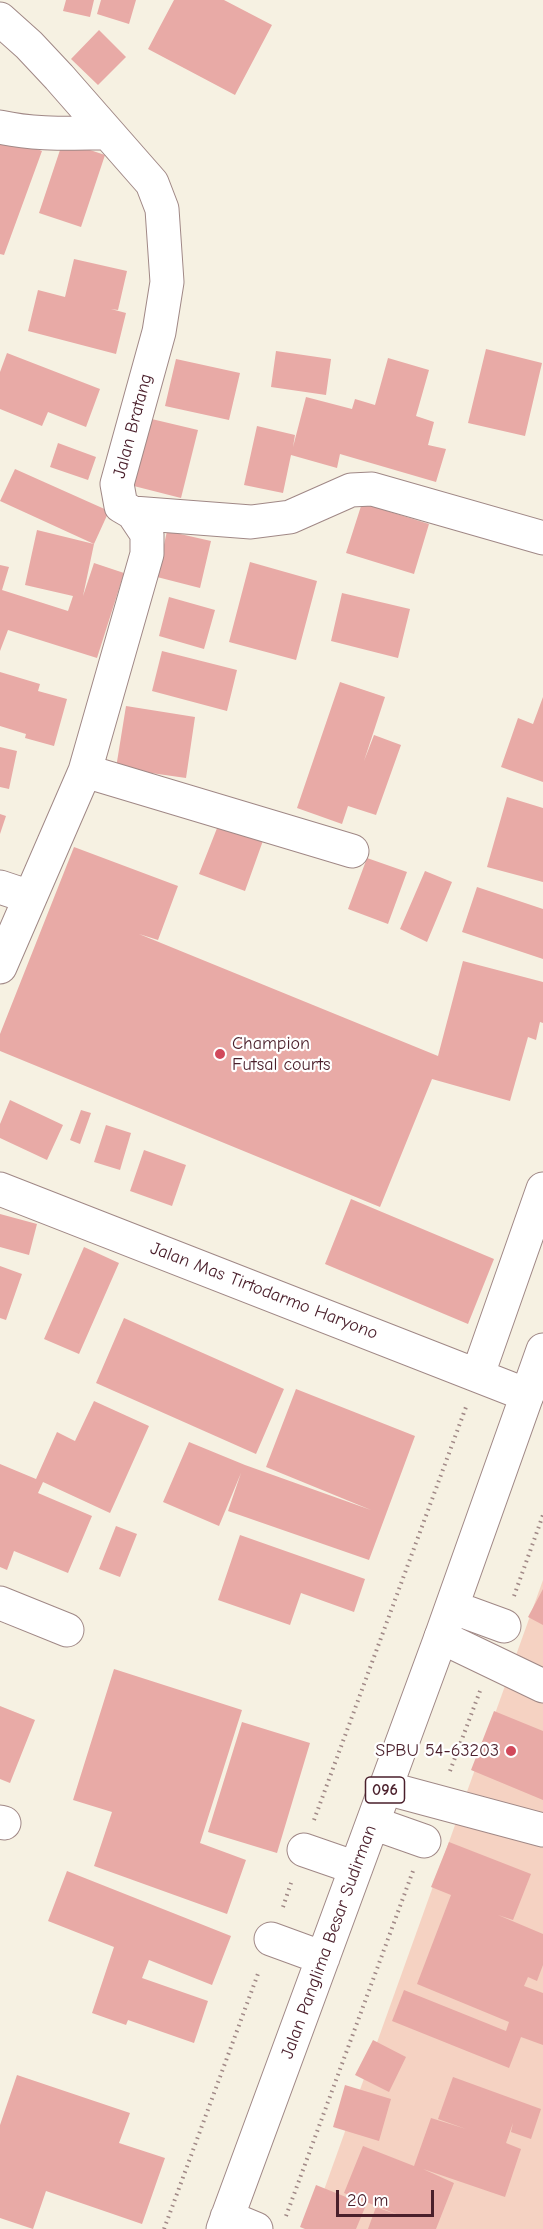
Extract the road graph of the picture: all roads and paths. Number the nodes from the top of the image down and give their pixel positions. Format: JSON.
{"nodes":[{"id":1,"x":0,"y":19,"type":"edge"},
{"id":2,"x":0,"y":127,"type":"edge"},
{"id":3,"x":108,"y":133,"type":"junction"},
{"id":4,"x":133,"y":513,"type":"junction"},
{"id":5,"x":543,"y":538,"type":"edge"},
{"id":6,"x":85,"y":771,"type":"junction"},
{"id":7,"x":352,"y":851,"type":"dead end"},
{"id":8,"x":15,"y":892,"type":"edge"},
{"id":9,"x":0,"y":967,"type":"edge"},
{"id":10,"x":0,"y":1189,"type":"edge"},
{"id":11,"x":543,"y":1189,"type":"edge"},
{"id":12,"x":543,"y":1350,"type":"edge"},
{"id":13,"x":478,"y":1374,"type":"junction"},
{"id":14,"x":527,"y":1395,"type":"junction"},
{"id":15,"x":0,"y":1603,"type":"edge"},
{"id":16,"x":452,"y":1607,"type":"junction"},
{"id":17,"x":504,"y":1626,"type":"dead end"},
{"id":18,"x":67,"y":1630,"type":"dead end"},
{"id":19,"x":441,"y":1637,"type":"junction"},
{"id":20,"x":543,"y":1686,"type":"edge"},
{"id":21,"x":386,"y":1788,"type":"junction"},
{"id":22,"x":373,"y":1823,"type":"junction"},
{"id":23,"x":543,"y":1830,"type":"edge"},
{"id":24,"x":424,"y":1841,"type":"dead end"},
{"id":25,"x":304,"y":1850,"type":"junction"},
{"id":26,"x":356,"y":1868,"type":"junction"},
{"id":27,"x":271,"y":1939,"type":"junction"},
{"id":28,"x":323,"y":1958,"type":"junction"},
{"id":29,"x":236,"y":2225,"type":"edge"},
{"id":30,"x":164,"y":2229,"type":"edge"}],
"edges":[{"from":1,"to":3,"type":"street","name":"Jalan Bratang"},
{"from":2,"to":3,"type":"street"},
{"from":3,"to":4,"type":"street","name":"Jalan Bratang"},
{"from":4,"to":5,"type":"street"},
{"from":4,"to":6,"type":"street","name":"Jalan Bratang"},
{"from":6,"to":7,"type":"street"},
{"from":6,"to":8,"type":"street","name":"Jalan Bratang"},
{"from":8,"to":9,"type":"street","name":"Jalan Bratang"},
{"from":10,"to":13,"type":"street","name":"Jalan Mas Tirtodarmo Haryono"},
{"from":11,"to":13,"type":"street"},
{"from":12,"to":14,"type":"street","name":"Jalan Panglima Besar Sudirman","number":"096"},
{"from":13,"to":14,"type":"street","name":"Jalan Mas Tirtodarmo Haryono"},
{"from":13,"to":25,"type":"path"},
{"from":14,"to":16,"type":"street","name":"Jalan Panglima Besar Sudirman","number":"096"},
{"from":15,"to":18,"type":"street"},
{"from":16,"to":17,"type":"street"},
{"from":16,"to":19,"type":"street","name":"Jalan Panglima Besar Sudirman","number":"096"},
{"from":19,"to":20,"type":"street"},
{"from":19,"to":21,"type":"street","name":"Jalan Panglima Besar Sudirman","number":"096"},
{"from":21,"to":22,"type":"street","name":"Jalan Panglima Besar Sudirman","number":"096"},
{"from":21,"to":23,"type":"street"},
{"from":22,"to":24,"type":"street"},
{"from":22,"to":26,"type":"street","name":"Jalan Panglima Besar Sudirman","number":"096"},
{"from":25,"to":26,"type":"street"},
{"from":25,"to":27,"type":"path"},
{"from":26,"to":28,"type":"street","name":"Jalan Panglima Besar Sudirman","number":"096"},
{"from":27,"to":28,"type":"street"},
{"from":27,"to":30,"type":"path"},
{"from":28,"to":29,"type":"street","name":"Jalan Panglima Besar Sudirman","number":"096"}]}
